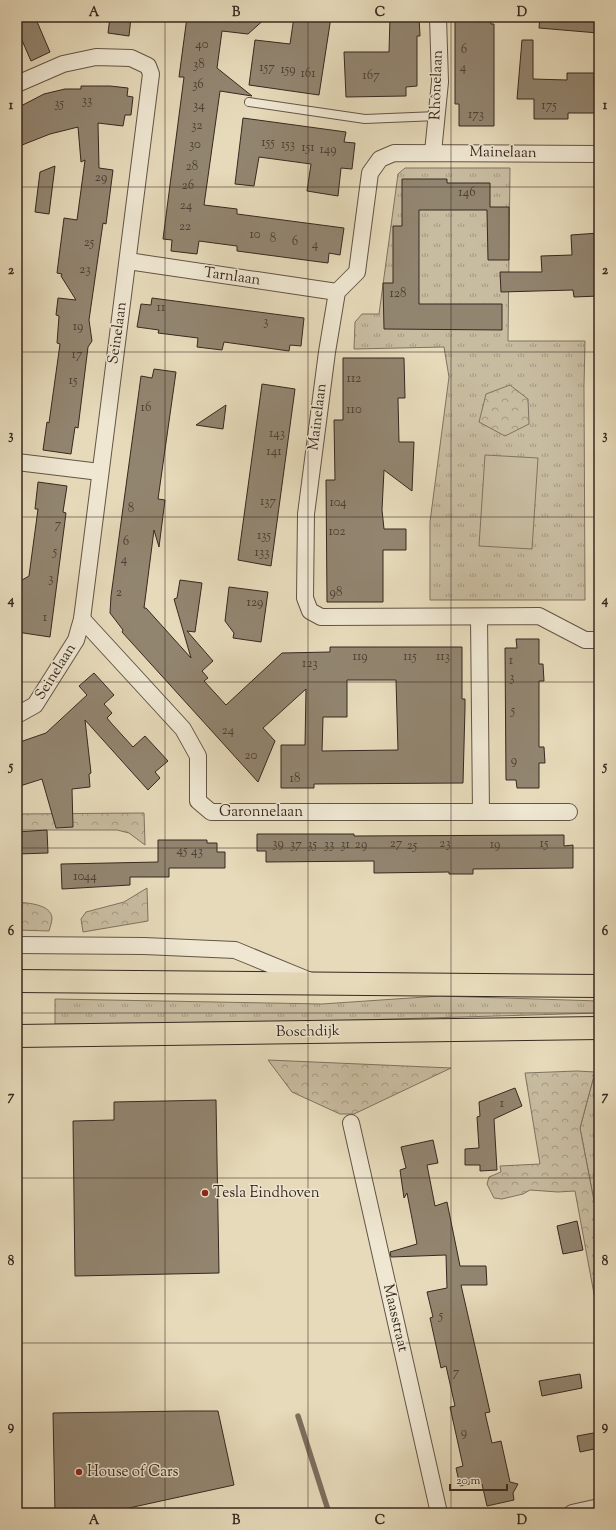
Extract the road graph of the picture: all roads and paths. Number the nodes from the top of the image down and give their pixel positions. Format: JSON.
{"nodes":[{"id":1,"x":438,"y":17,"type":"edge"},
{"id":2,"x":17,"y":84,"type":"edge"},
{"id":3,"x":249,"y":102,"type":"dead end"},
{"id":4,"x":437,"y":116,"type":"junction"},
{"id":5,"x":433,"y":152,"type":"junction"},
{"id":6,"x":599,"y":154,"type":"edge"},
{"id":7,"x":128,"y":261,"type":"junction"},
{"id":8,"x":337,"y":292,"type":"junction"},
{"id":9,"x":17,"y":462,"type":"edge"},
{"id":10,"x":100,"y":472,"type":"junction"},
{"id":11,"x":479,"y":617,"type":"junction"},
{"id":12,"x":82,"y":619,"type":"junction"},
{"id":13,"x":599,"y":640,"type":"edge"},
{"id":14,"x":17,"y":714,"type":"edge"},
{"id":15,"x":481,"y":812,"type":"junction"},
{"id":16,"x":569,"y":812,"type":"dead end"},
{"id":17,"x":17,"y":946,"type":"edge"},
{"id":18,"x":17,"y":981,"type":"edge"},
{"id":19,"x":319,"y":985,"type":"junction"},
{"id":20,"x":599,"y":986,"type":"edge"},
{"id":21,"x":599,"y":1028,"type":"edge"},
{"id":22,"x":17,"y":1036,"type":"edge"},
{"id":23,"x":351,"y":1123,"type":"dead end"},
{"id":24,"x":599,"y":1507,"type":"edge"},
{"id":25,"x":439,"y":1513,"type":"edge"},
{"id":26,"x":572,"y":1513,"type":"edge"}],
"edges":[{"from":1,"to":4,"type":"street","name":"Rhônelaan"},
{"from":2,"to":7,"type":"street","name":"Seinelaan"},
{"from":3,"to":4,"type":"lane"},
{"from":4,"to":5,"type":"street","name":"Rhônelaan"},
{"from":5,"to":6,"type":"street","name":"Mainelaan"},
{"from":5,"to":8,"type":"street","name":"Mainelaan"},
{"from":7,"to":8,"type":"street","name":"Tarnlaan"},
{"from":7,"to":10,"type":"street","name":"Seinelaan"},
{"from":8,"to":11,"type":"street","name":"Mainelaan"},
{"from":9,"to":10,"type":"street"},
{"from":10,"to":12,"type":"street","name":"Seinelaan"},
{"from":11,"to":13,"type":"street","name":"Mainelaan"},
{"from":11,"to":15,"type":"street"},
{"from":12,"to":14,"type":"street","name":"Seinelaan"},
{"from":12,"to":15,"type":"street","name":"Garonnelaan"},
{"from":15,"to":16,"type":"street","name":"Garonnelaan"},
{"from":17,"to":19,"type":"street"},
{"from":18,"to":19,"type":"main road"},
{"from":19,"to":20,"type":"main road"},
{"from":21,"to":22,"type":"main road","name":"Boschdijk"},
{"from":23,"to":25,"type":"street","name":"Maasstraat"},
{"from":24,"to":26,"type":"street"}]}
